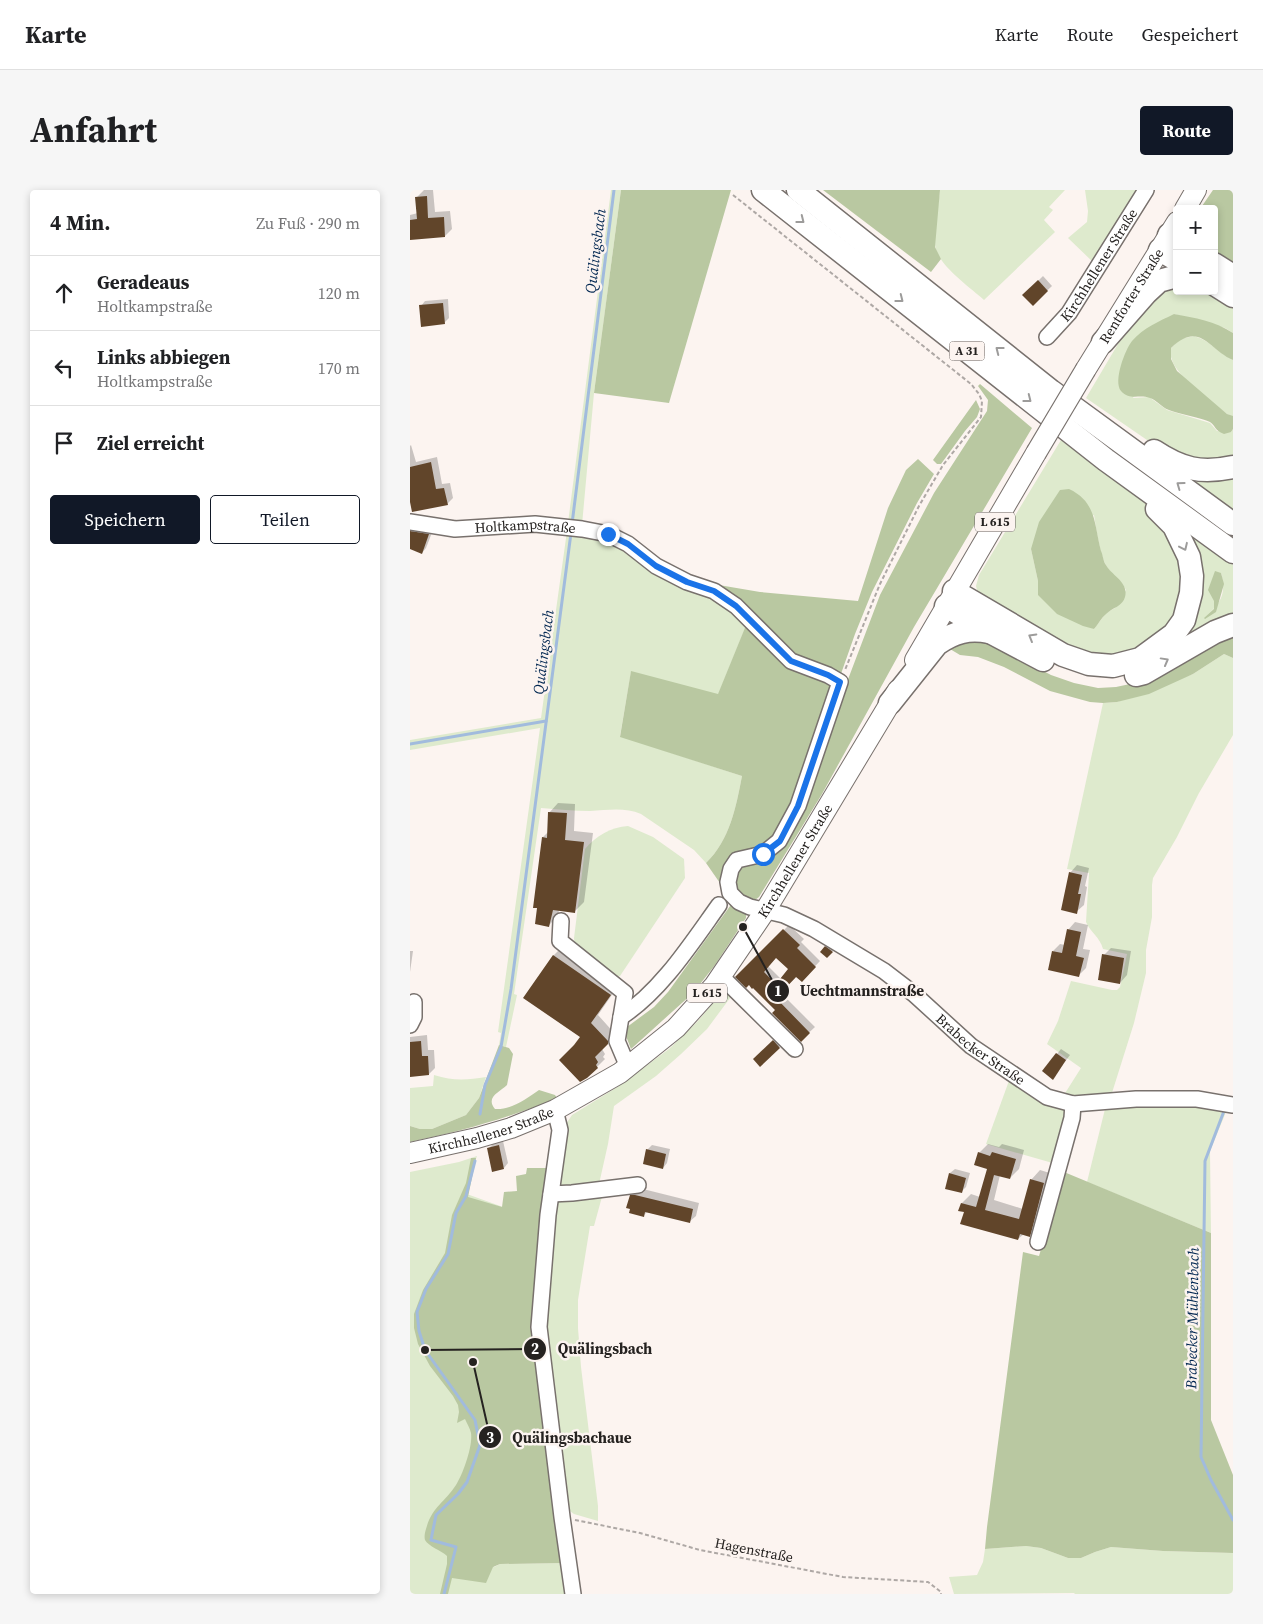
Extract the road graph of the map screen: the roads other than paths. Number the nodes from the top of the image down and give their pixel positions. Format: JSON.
{"nodes":[{"id":1,"x":762,"y":190,"type":"edge"},
{"id":2,"x":798,"y":190,"type":"edge"},
{"id":3,"x":1146,"y":190,"type":"edge"},
{"id":4,"x":1196,"y":190,"type":"edge"},
{"id":5,"x":1187,"y":205,"type":"edge"},
{"id":6,"x":1172,"y":241,"type":"edge"},
{"id":7,"x":1218,"y":274,"type":"edge"},
{"id":8,"x":1173,"y":277,"type":"edge"},
{"id":9,"x":1223,"y":286,"type":"edge"},
{"id":10,"x":1047,"y":337,"type":"dead end"},
{"id":11,"x":1103,"y":342,"type":"junction"},
{"id":12,"x":1051,"y":391,"type":"junction"},
{"id":13,"x":1036,"y":453,"type":"joint"},
{"id":14,"x":1106,"y":460,"type":"junction"},
{"id":15,"x":1233,"y":467,"type":"edge"},
{"id":16,"x":410,"y":522,"type":"edge"},
{"id":17,"x":1233,"y":524,"type":"edge"},
{"id":18,"x":1233,"y":552,"type":"edge"},
{"id":19,"x":950,"y":598,"type":"junction"},
{"id":20,"x":1233,"y":625,"type":"edge"},
{"id":21,"x":990,"y":632,"type":"junction"},
{"id":22,"x":890,"y":702,"type":"junction"},
{"id":23,"x":719,"y":905,"type":"dead end"},
{"id":24,"x":765,"y":911,"type":"junction"},
{"id":25,"x":561,"y":921,"type":"dead end"},
{"id":26,"x":721,"y":976,"type":"junction"},
{"id":27,"x":414,"y":1002,"type":"dead end"},
{"id":28,"x":621,"y":1017,"type":"junction"},
{"id":29,"x":410,"y":1026,"type":"edge"},
{"id":30,"x":795,"y":1049,"type":"dead end"},
{"id":31,"x":628,"y":1067,"type":"junction"},
{"id":32,"x":1074,"y":1104,"type":"junction"},
{"id":33,"x":1229,"y":1104,"type":"edge"},
{"id":34,"x":555,"y":1110,"type":"junction"},
{"id":35,"x":410,"y":1153,"type":"edge"},
{"id":36,"x":638,"y":1185,"type":"dead end"},
{"id":37,"x":551,"y":1194,"type":"junction"},
{"id":38,"x":1038,"y":1242,"type":"dead end"},
{"id":39,"x":573,"y":1594,"type":"edge"}],
"edges":[{"from":1,"to":14,"type":"highway","number":"A 31","one_way":true},
{"from":12,"to":2,"type":"highway","number":"A 31","one_way":true},
{"from":3,"to":10,"type":"street","name":"Kirchhellener Straße"},
{"from":4,"to":5,"type":"main road"},
{"from":6,"to":11,"type":"main road","name":"Rentforter Straße","number":"L 615"},
{"from":7,"to":9,"type":"highway"},
{"from":8,"to":11,"type":"highway"},
{"from":11,"to":13,"type":"main road","name":"Rentforter Straße","number":"L 615","bridge":true},
{"from":12,"to":15,"type":"highway"},
{"from":17,"to":12,"type":"highway","number":"A 31","one_way":true},
{"from":13,"to":19,"type":"main road","name":"Kirchhellener Straße","number":"L 615"},
{"from":14,"to":18,"type":"highway","number":"A 31"},
{"from":14,"to":19,"type":"highway","one_way":true},
{"from":16,"to":24,"type":"street","name":"Holtkampstraße"},
{"from":19,"to":21,"type":"highway"},
{"from":19,"to":22,"type":"main road","name":"Kirchhellener Straße","number":"L 615"},
{"from":21,"to":20,"type":"highway","one_way":true},
{"from":21,"to":22,"type":"highway"},
{"from":22,"to":24,"type":"main road","name":"Kirchhellener Straße","number":"L 615"},
{"from":23,"to":28,"type":"street"},
{"from":24,"to":26,"type":"main road","name":"Kirchhellener Straße","number":"L 615"},
{"from":24,"to":32,"type":"street","name":"Brabecker Straße"},
{"from":25,"to":28,"type":"street"},
{"from":26,"to":30,"type":"street"},
{"from":26,"to":31,"type":"main road","name":"Kirchhellener Straße","number":"L 615"},
{"from":27,"to":29,"type":"street"},
{"from":28,"to":31,"type":"street"},
{"from":31,"to":34,"type":"main road","name":"Kirchhellener Straße","number":"L 615"},
{"from":32,"to":33,"type":"street","name":"Brabecker Straße"},
{"from":32,"to":38,"type":"street"},
{"from":34,"to":35,"type":"main road","name":"Kirchhellener Straße","number":"L 615"},
{"from":34,"to":37,"type":"street"},
{"from":36,"to":37,"type":"street"},
{"from":37,"to":39,"type":"street"}]}
